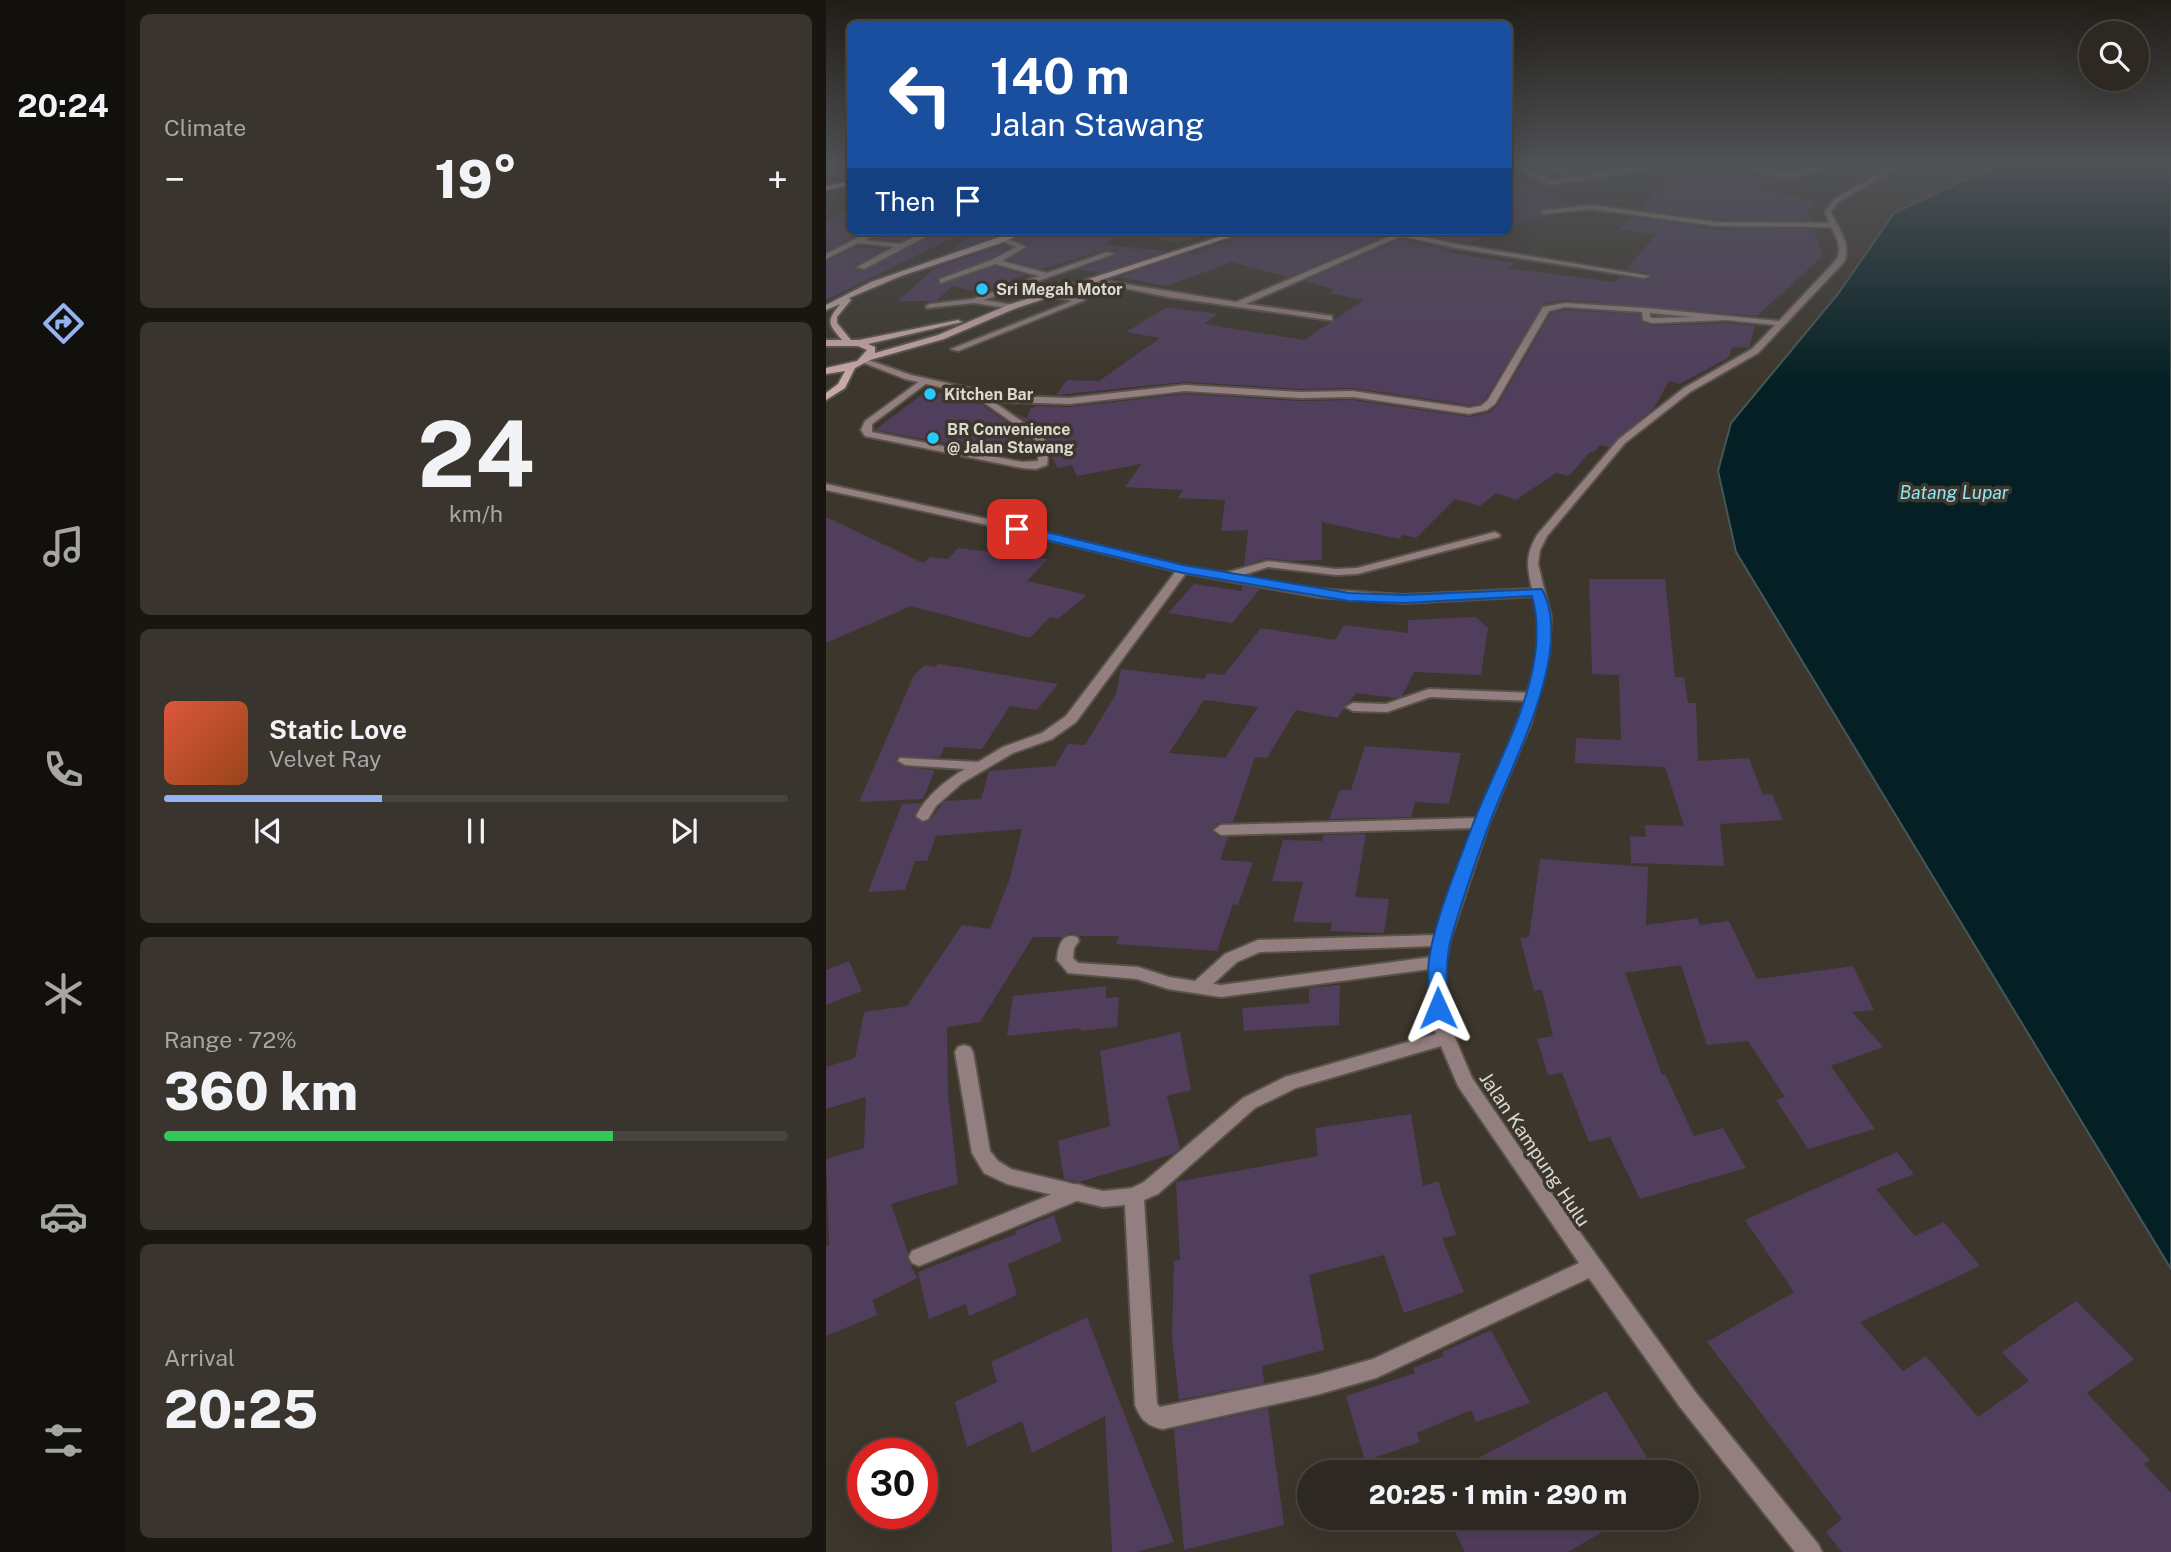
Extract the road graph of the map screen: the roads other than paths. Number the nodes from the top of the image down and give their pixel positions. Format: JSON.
{"nodes":[{"id":1,"x":864,"y":237,"type":"edge"},
{"id":2,"x":920,"y":237,"type":"edge"},
{"id":3,"x":1008,"y":237,"type":"edge"},
{"id":4,"x":1225,"y":237,"type":"edge"},
{"id":5,"x":1392,"y":237,"type":"edge"},
{"id":6,"x":1413,"y":237,"type":"edge"},
{"id":7,"x":1839,"y":237,"type":"edge"},
{"id":8,"x":1004,"y":239,"type":"junction"},
{"id":9,"x":856,"y":241,"type":"junction"},
{"id":10,"x":901,"y":247,"type":"junction"},
{"id":11,"x":1110,"y":254,"type":"dead end"},
{"id":12,"x":826,"y":257,"type":"edge"},
{"id":13,"x":995,"y":262,"type":"junction"},
{"id":14,"x":861,"y":267,"type":"dead end"},
{"id":15,"x":1044,"y":275,"type":"junction"},
{"id":16,"x":1645,"y":276,"type":"dead end"},
{"id":17,"x":943,"y":281,"type":"dead end"},
{"id":18,"x":1093,"y":281,"type":"junction"},
{"id":19,"x":859,"y":290,"type":"junction"},
{"id":20,"x":1053,"y":294,"type":"junction"},
{"id":21,"x":974,"y":301,"type":"junction"},
{"id":22,"x":1236,"y":305,"type":"junction"},
{"id":23,"x":930,"y":306,"type":"dead end"},
{"id":24,"x":1011,"y":307,"type":"junction"},
{"id":25,"x":826,"y":308,"type":"edge"},
{"id":26,"x":980,"y":318,"type":"junction"},
{"id":27,"x":1329,"y":318,"type":"dead end"},
{"id":28,"x":1779,"y":323,"type":"junction"},
{"id":29,"x":848,"y":341,"type":"junction"},
{"id":30,"x":859,"y":342,"type":"junction"},
{"id":31,"x":826,"y":343,"type":"edge"},
{"id":32,"x":955,"y":349,"type":"dead end"},
{"id":33,"x":865,"y":360,"type":"junction"},
{"id":34,"x":852,"y":366,"type":"junction"},
{"id":35,"x":826,"y":371,"type":"edge"},
{"id":36,"x":924,"y":381,"type":"junction"},
{"id":37,"x":978,"y":394,"type":"junction"},
{"id":38,"x":826,"y":397,"type":"edge"},
{"id":39,"x":826,"y":487,"type":"edge"},
{"id":40,"x":1017,"y":529,"type":"junction"},
{"id":41,"x":1495,"y":535,"type":"dead end"},
{"id":42,"x":998,"y":547,"type":"dead end"},
{"id":43,"x":1183,"y":569,"type":"junction"},
{"id":44,"x":1226,"y":576,"type":"junction"},
{"id":45,"x":1537,"y":592,"type":"junction"},
{"id":46,"x":1531,"y":697,"type":"junction"},
{"id":47,"x":1353,"y":707,"type":"dead end"},
{"id":48,"x":905,"y":761,"type":"dead end"},
{"id":49,"x":982,"y":766,"type":"junction"},
{"id":50,"x":923,"y":816,"type":"dead end"},
{"id":51,"x":1482,"y":823,"type":"junction"},
{"id":52,"x":1221,"y":830,"type":"dead end"},
{"id":53,"x":1442,"y":940,"type":"junction"},
{"id":54,"x":1071,"y":941,"type":"dead end"},
{"id":55,"x":1438,"y":962,"type":"junction"},
{"id":56,"x":1197,"y":989,"type":"junction"},
{"id":57,"x":1446,"y":1038,"type":"junction"},
{"id":58,"x":964,"y":1052,"type":"dead end"},
{"id":59,"x":1077,"y":1192,"type":"junction"},
{"id":60,"x":1134,"y":1196,"type":"junction"},
{"id":61,"x":919,"y":1257,"type":"dead end"},
{"id":62,"x":1593,"y":1266,"type":"junction"},
{"id":63,"x":1810,"y":1552,"type":"edge"}],
"edges":[{"from":1,"to":9,"type":"street"},
{"from":2,"to":10,"type":"street"},
{"from":3,"to":8,"type":"main road"},
{"from":4,"to":18,"type":"main road"},
{"from":5,"to":22,"type":"street"},
{"from":6,"to":16,"type":"street"},
{"from":7,"to":28,"type":"street","name":"Jalan Kampung Hulu"},
{"from":8,"to":13,"type":"street"},
{"from":8,"to":19,"type":"main road"},
{"from":9,"to":10,"type":"street"},
{"from":9,"to":12,"type":"street"},
{"from":10,"to":14,"type":"street"},
{"from":11,"to":15,"type":"street"},
{"from":13,"to":15,"type":"street"},
{"from":13,"to":17,"type":"street"},
{"from":15,"to":21,"type":"street"},
{"from":18,"to":20,"type":"main road"},
{"from":18,"to":22,"type":"street"},
{"from":19,"to":25,"type":"main road"},
{"from":19,"to":29,"type":"main road"},
{"from":20,"to":24,"type":"main road"},
{"from":20,"to":32,"type":"street"},
{"from":21,"to":23,"type":"street"},
{"from":21,"to":24,"type":"street"},
{"from":22,"to":27,"type":"street"},
{"from":24,"to":26,"type":"main road"},
{"from":26,"to":30,"type":"main road"},
{"from":26,"to":33,"type":"main road"},
{"from":28,"to":37,"type":"street"},
{"from":28,"to":45,"type":"street","name":"Jalan Kampung Hulu"},
{"from":29,"to":30,"type":"main road"},
{"from":29,"to":31,"type":"main road"},
{"from":30,"to":33,"type":"main road"},
{"from":33,"to":34,"type":"main road"},
{"from":33,"to":36,"type":"street"},
{"from":34,"to":35,"type":"main road"},
{"from":34,"to":38,"type":"main road"},
{"from":36,"to":37,"type":"street"},
{"from":36,"to":37,"type":"street"},
{"from":39,"to":40,"type":"street"},
{"from":40,"to":42,"type":"street"},
{"from":40,"to":43,"type":"street"},
{"from":41,"to":44,"type":"street"},
{"from":43,"to":44,"type":"street"},
{"from":43,"to":49,"type":"street"},
{"from":44,"to":45,"type":"street"},
{"from":45,"to":46,"type":"street","name":"Jalan Kampung Hulu"},
{"from":46,"to":47,"type":"street"},
{"from":46,"to":51,"type":"street","name":"Jalan Kampung Hulu"},
{"from":48,"to":49,"type":"street"},
{"from":49,"to":50,"type":"street"},
{"from":51,"to":52,"type":"street"},
{"from":51,"to":53,"type":"street","name":"Jalan Kampung Hulu"},
{"from":53,"to":55,"type":"street","name":"Jalan Kampung Hulu"},
{"from":53,"to":56,"type":"street"},
{"from":54,"to":56,"type":"street"},
{"from":55,"to":56,"type":"street"},
{"from":55,"to":57,"type":"street","name":"Jalan Kampung Hulu"},
{"from":57,"to":60,"type":"street"},
{"from":57,"to":62,"type":"street","name":"Jalan Kampung Hulu"},
{"from":58,"to":59,"type":"street"},
{"from":59,"to":60,"type":"street"},
{"from":59,"to":61,"type":"street"},
{"from":60,"to":62,"type":"street"},
{"from":62,"to":63,"type":"street","name":"Jalan Kampung Hulu"}]}
